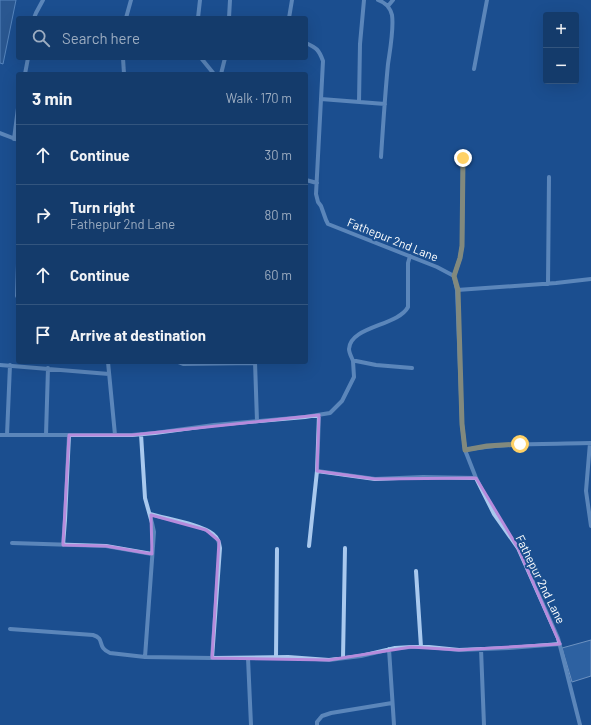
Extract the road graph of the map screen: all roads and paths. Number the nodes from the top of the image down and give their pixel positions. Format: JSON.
{"nodes":[{"id":1,"x":43,"y":0,"type":"edge"},
{"id":2,"x":131,"y":0,"type":"edge"},
{"id":3,"x":200,"y":0,"type":"edge"},
{"id":4,"x":230,"y":0,"type":"edge"},
{"id":5,"x":292,"y":0,"type":"edge"},
{"id":6,"x":364,"y":0,"type":"edge"},
{"id":7,"x":378,"y":0,"type":"edge"},
{"id":8,"x":393,"y":0,"type":"edge"},
{"id":9,"x":487,"y":0,"type":"edge"},
{"id":10,"x":388,"y":6,"type":"junction"},
{"id":11,"x":35,"y":16,"type":"edge"},
{"id":12,"x":127,"y":16,"type":"edge"},
{"id":13,"x":198,"y":16,"type":"edge"},
{"id":14,"x":229,"y":16,"type":"edge"},
{"id":15,"x":289,"y":16,"type":"edge"},
{"id":16,"x":308,"y":44,"type":"edge"},
{"id":17,"x":28,"y":60,"type":"edge"},
{"id":18,"x":123,"y":60,"type":"edge"},
{"id":19,"x":203,"y":60,"type":"edge"},
{"id":20,"x":224,"y":60,"type":"edge"},
{"id":21,"x":474,"y":69,"type":"dead end"},
{"id":22,"x":25,"y":72,"type":"edge"},
{"id":23,"x":124,"y":72,"type":"edge"},
{"id":24,"x":212,"y":72,"type":"edge"},
{"id":25,"x":222,"y":72,"type":"edge"},
{"id":26,"x":321,"y":99,"type":"junction"},
{"id":27,"x":359,"y":102,"type":"junction"},
{"id":28,"x":385,"y":104,"type":"junction"},
{"id":29,"x":0,"y":133,"type":"edge"},
{"id":30,"x":16,"y":139,"type":"edge"},
{"id":31,"x":381,"y":157,"type":"dead end"},
{"id":32,"x":463,"y":158,"type":"dead end"},
{"id":33,"x":549,"y":177,"type":"dead end"},
{"id":34,"x":308,"y":181,"type":"edge"},
{"id":35,"x":317,"y":183,"type":"junction"},
{"id":36,"x":410,"y":256,"type":"junction"},
{"id":37,"x":454,"y":276,"type":"junction"},
{"id":38,"x":591,"y":279,"type":"edge"},
{"id":39,"x":548,"y":284,"type":"junction"},
{"id":40,"x":458,"y":290,"type":"junction"},
{"id":41,"x":353,"y":362,"type":"junction"},
{"id":42,"x":108,"y":364,"type":"edge"},
{"id":43,"x":256,"y":364,"type":"edge"},
{"id":44,"x":0,"y":365,"type":"edge"},
{"id":45,"x":10,"y":365,"type":"junction"},
{"id":46,"x":48,"y":368,"type":"junction"},
{"id":47,"x":412,"y":368,"type":"dead end"},
{"id":48,"x":109,"y":374,"type":"junction"},
{"id":49,"x":319,"y":415,"type":"junction"},
{"id":50,"x":257,"y":421,"type":"junction"},
{"id":51,"x":0,"y":434,"type":"edge"},
{"id":52,"x":141,"y":434,"type":"junction"},
{"id":53,"x":6,"y":435,"type":"junction"},
{"id":54,"x":46,"y":435,"type":"junction"},
{"id":55,"x":69,"y":435,"type":"junction"},
{"id":56,"x":115,"y":435,"type":"junction"},
{"id":57,"x":590,"y":443,"type":"edge"},
{"id":58,"x":465,"y":450,"type":"junction"},
{"id":59,"x":317,"y":471,"type":"junction"},
{"id":60,"x":476,"y":478,"type":"junction"},
{"id":61,"x":150,"y":514,"type":"junction"},
{"id":62,"x":591,"y":526,"type":"edge"},
{"id":63,"x":12,"y":543,"type":"dead end"},
{"id":64,"x":63,"y":545,"type":"junction"},
{"id":65,"x":309,"y":546,"type":"dead end"},
{"id":66,"x":277,"y":548,"type":"dead end"},
{"id":67,"x":345,"y":548,"type":"dead end"},
{"id":68,"x":152,"y":554,"type":"junction"},
{"id":69,"x":416,"y":571,"type":"dead end"},
{"id":70,"x":10,"y":629,"type":"dead end"},
{"id":71,"x":560,"y":644,"type":"junction"},
{"id":72,"x":421,"y":647,"type":"junction"},
{"id":73,"x":389,"y":649,"type":"junction"},
{"id":74,"x":481,"y":649,"type":"junction"},
{"id":75,"x":145,"y":657,"type":"junction"},
{"id":76,"x":212,"y":658,"type":"junction"},
{"id":77,"x":248,"y":658,"type":"junction"},
{"id":78,"x":276,"y":658,"type":"junction"},
{"id":79,"x":343,"y":658,"type":"junction"},
{"id":80,"x":392,"y":703,"type":"junction"},
{"id":81,"x":251,"y":725,"type":"edge"},
{"id":82,"x":317,"y":725,"type":"edge"},
{"id":83,"x":394,"y":725,"type":"edge"},
{"id":84,"x":484,"y":725,"type":"edge"},
{"id":85,"x":580,"y":725,"type":"edge"}],
"edges":[{"from":1,"to":11,"type":"street"},
{"from":2,"to":12,"type":"street"},
{"from":3,"to":13,"type":"street"},
{"from":4,"to":14,"type":"street"},
{"from":5,"to":15,"type":"street"},
{"from":6,"to":27,"type":"street"},
{"from":7,"to":10,"type":"street"},
{"from":8,"to":10,"type":"street"},
{"from":9,"to":21,"type":"street"},
{"from":10,"to":28,"type":"street"},
{"from":16,"to":26,"type":"street","name":"Fathepur 2nd Lane"},
{"from":17,"to":22,"type":"street"},
{"from":18,"to":23,"type":"street"},
{"from":19,"to":24,"type":"street"},
{"from":20,"to":25,"type":"street"},
{"from":26,"to":27,"type":"street"},
{"from":26,"to":35,"type":"street","name":"Fathepur 2nd Lane"},
{"from":27,"to":28,"type":"street"},
{"from":28,"to":31,"type":"street"},
{"from":29,"to":30,"type":"street"},
{"from":32,"to":37,"type":"street"},
{"from":33,"to":39,"type":"street"},
{"from":34,"to":35,"type":"street"},
{"from":35,"to":36,"type":"street","name":"Fathepur 2nd Lane"},
{"from":36,"to":37,"type":"street","name":"Fathepur 2nd Lane"},
{"from":36,"to":41,"type":"street"},
{"from":37,"to":40,"type":"street","name":"Fathepur 2nd Lane"},
{"from":38,"to":39,"type":"street"},
{"from":39,"to":40,"type":"street"},
{"from":40,"to":58,"type":"street","name":"Fathepur 2nd Lane"},
{"from":41,"to":47,"type":"street"},
{"from":41,"to":49,"type":"street"},
{"from":42,"to":48,"type":"street"},
{"from":43,"to":50,"type":"street"},
{"from":44,"to":45,"type":"street"},
{"from":45,"to":46,"type":"street"},
{"from":45,"to":53,"type":"street"},
{"from":46,"to":48,"type":"street"},
{"from":46,"to":54,"type":"street"},
{"from":48,"to":56,"type":"street"},
{"from":49,"to":50,"type":"street"},
{"from":49,"to":59,"type":"street"},
{"from":50,"to":52,"type":"street"},
{"from":51,"to":53,"type":"street"},
{"from":52,"to":56,"type":"street"},
{"from":52,"to":61,"type":"street"},
{"from":53,"to":54,"type":"street"},
{"from":54,"to":55,"type":"street"},
{"from":55,"to":56,"type":"street"},
{"from":55,"to":64,"type":"street"},
{"from":57,"to":58,"type":"street"},
{"from":57,"to":62,"type":"street"},
{"from":58,"to":60,"type":"street","name":"Fathepur 2nd Lane"},
{"from":59,"to":60,"type":"street"},
{"from":59,"to":65,"type":"street"},
{"from":60,"to":71,"type":"street","name":"Fathepur 2nd Lane"},
{"from":61,"to":68,"type":"street"},
{"from":61,"to":76,"type":"street"},
{"from":63,"to":64,"type":"street"},
{"from":64,"to":68,"type":"street"},
{"from":66,"to":78,"type":"street"},
{"from":67,"to":79,"type":"street"},
{"from":68,"to":75,"type":"street"},
{"from":69,"to":72,"type":"street"},
{"from":70,"to":75,"type":"street"},
{"from":71,"to":74,"type":"street"},
{"from":71,"to":85,"type":"street","name":"Fathepur 2nd Lane"},
{"from":72,"to":73,"type":"street"},
{"from":72,"to":74,"type":"street"},
{"from":73,"to":79,"type":"street"},
{"from":73,"to":80,"type":"street"},
{"from":74,"to":84,"type":"street"},
{"from":75,"to":76,"type":"street"},
{"from":76,"to":77,"type":"street"},
{"from":77,"to":78,"type":"street"},
{"from":77,"to":81,"type":"street"},
{"from":78,"to":79,"type":"street"},
{"from":80,"to":82,"type":"street"},
{"from":80,"to":83,"type":"street"}]}
